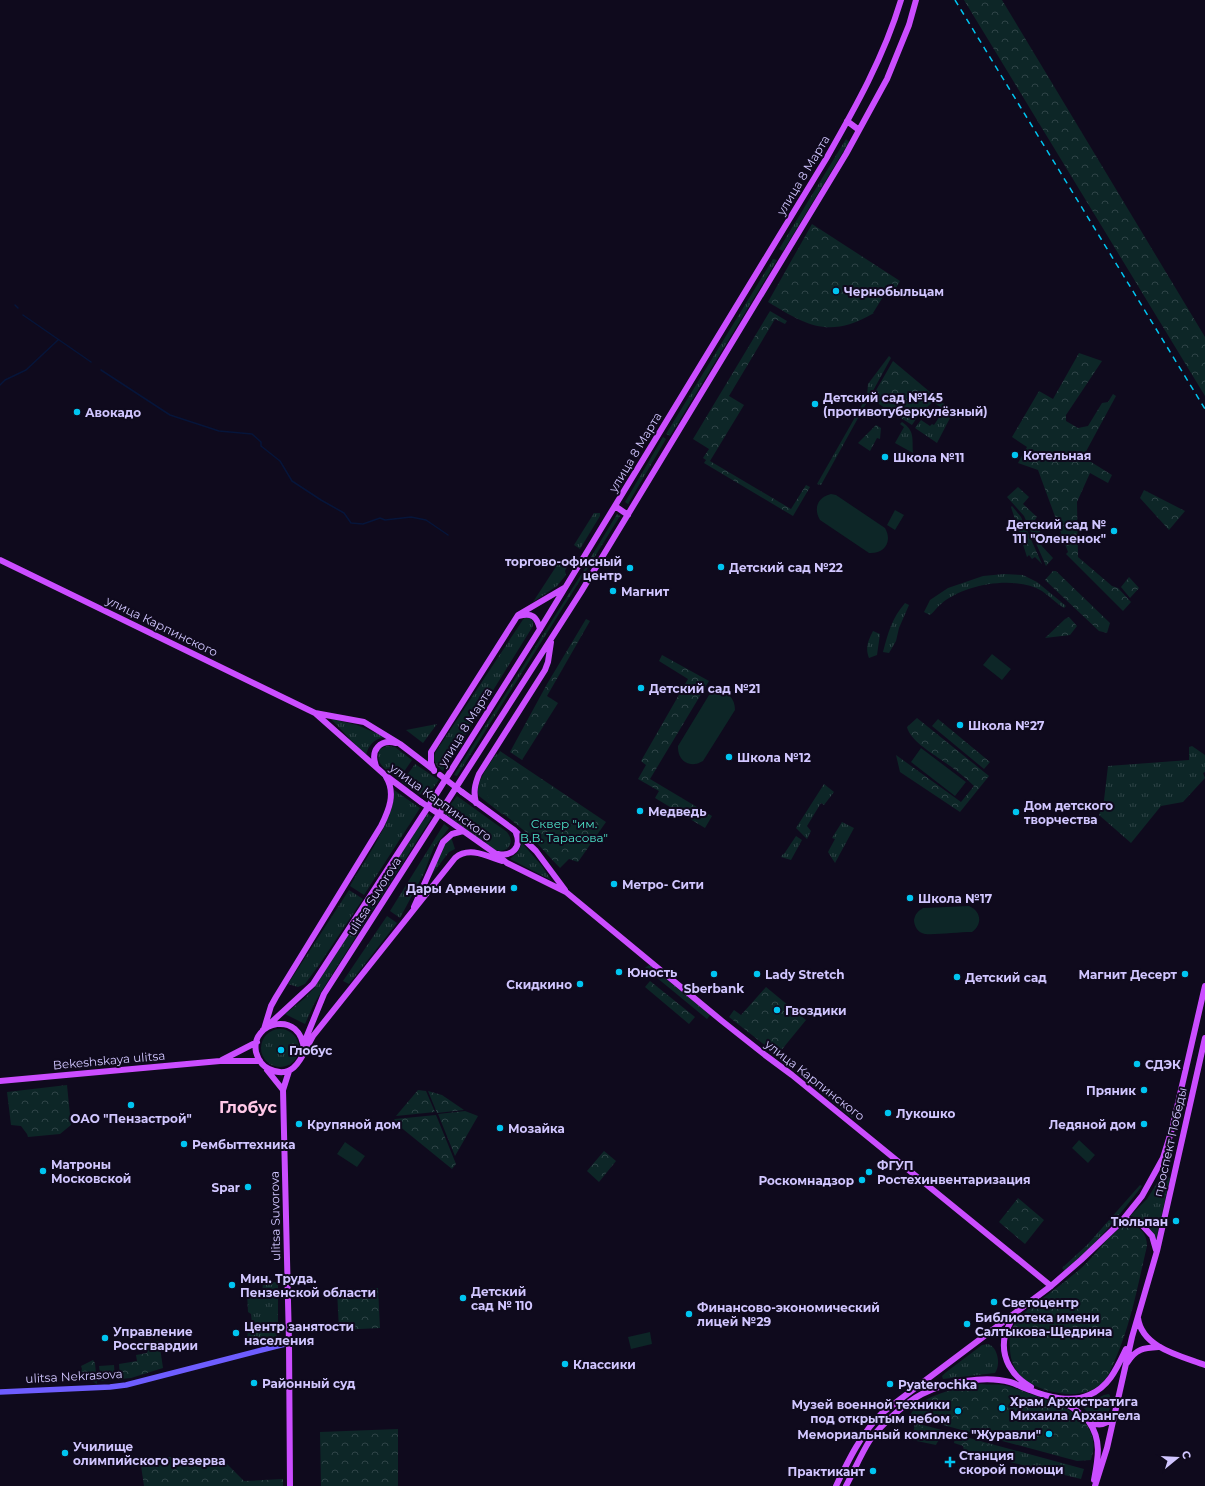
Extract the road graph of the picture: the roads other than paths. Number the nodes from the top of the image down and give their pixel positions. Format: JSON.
{"nodes":[{"id":1,"x":901,"y":0,"type":"edge"},
{"id":2,"x":916,"y":0,"type":"edge"},
{"id":3,"x":847,"y":121,"type":"junction"},
{"id":4,"x":859,"y":130,"type":"junction"},
{"id":5,"x":615,"y":506,"type":"junction"},
{"id":6,"x":628,"y":515,"type":"junction"},
{"id":7,"x":0,"y":560,"type":"edge"},
{"id":8,"x":566,"y":587,"type":"junction"},
{"id":9,"x":516,"y":617,"type":"junction"},
{"id":10,"x":540,"y":629,"type":"junction"},
{"id":11,"x":551,"y":638,"type":"junction"},
{"id":12,"x":315,"y":713,"type":"junction"},
{"id":13,"x":400,"y":744,"type":"junction"},
{"id":14,"x":431,"y":752,"type":"junction"},
{"id":15,"x":416,"y":756,"type":"junction"},
{"id":16,"x":376,"y":768,"type":"junction"},
{"id":17,"x":434,"y":771,"type":"junction"},
{"id":18,"x":385,"y":775,"type":"junction"},
{"id":19,"x":476,"y":803,"type":"junction"},
{"id":20,"x":430,"y":804,"type":"joint"},
{"id":21,"x":514,"y":830,"type":"junction"},
{"id":22,"x":463,"y":831,"type":"junction"},
{"id":23,"x":496,"y":854,"type":"junction"},
{"id":24,"x":507,"y":863,"type":"junction"},
{"id":25,"x":566,"y":892,"type":"junction"},
{"id":26,"x":410,"y":915,"type":"junction"},
{"id":27,"x":1205,"y":986,"type":"edge"},
{"id":28,"x":263,"y":1030,"type":"junction"},
{"id":29,"x":1205,"y":1038,"type":"edge"},
{"id":30,"x":256,"y":1042,"type":"junction"},
{"id":31,"x":304,"y":1043,"type":"junction"},
{"id":32,"x":304,"y":1051,"type":"junction"},
{"id":33,"x":220,"y":1061,"type":"junction"},
{"id":34,"x":260,"y":1061,"type":"junction"},
{"id":35,"x":265,"y":1067,"type":"junction"},
{"id":36,"x":289,"y":1071,"type":"junction"},
{"id":37,"x":0,"y":1081,"type":"edge"},
{"id":38,"x":283,"y":1090,"type":"junction"},
{"id":39,"x":1120,"y":1222,"type":"junction"},
{"id":40,"x":1157,"y":1251,"type":"junction"},
{"id":41,"x":1051,"y":1286,"type":"junction"},
{"id":42,"x":1015,"y":1314,"type":"junction"},
{"id":43,"x":1138,"y":1316,"type":"junction"},
{"id":44,"x":1132,"y":1337,"type":"junction"},
{"id":45,"x":289,"y":1343,"type":"junction"},
{"id":46,"x":1160,"y":1347,"type":"junction"},
{"id":47,"x":1205,"y":1365,"type":"edge"},
{"id":48,"x":1124,"y":1368,"type":"junction"},
{"id":49,"x":0,"y":1392,"type":"edge"},
{"id":50,"x":1044,"y":1394,"type":"junction"},
{"id":51,"x":1114,"y":1417,"type":"junction"},
{"id":52,"x":1089,"y":1422,"type":"junction"},
{"id":53,"x":290,"y":1486,"type":"edge"},
{"id":54,"x":836,"y":1486,"type":"edge"},
{"id":55,"x":846,"y":1486,"type":"edge"},
{"id":56,"x":1094,"y":1486,"type":"edge"}],
"edges":[{"from":1,"to":3,"type":"main road","name":"улица 8 Марта"},
{"from":2,"to":4,"type":"main road"},
{"from":3,"to":4,"type":"main road"},
{"from":3,"to":5,"type":"main road","name":"улица 8 Марта"},
{"from":4,"to":6,"type":"main road"},
{"from":5,"to":6,"type":"main road"},
{"from":5,"to":8,"type":"main road","name":"улица 8 Марта"},
{"from":6,"to":11,"type":"main road"},
{"from":7,"to":12,"type":"main road","name":"улица Карпинского"},
{"from":8,"to":9,"type":"main road"},
{"from":8,"to":10,"type":"main road","name":"улица 8 Марта"},
{"from":9,"to":10,"type":"main road"},
{"from":9,"to":14,"type":"main road"},
{"from":10,"to":20,"type":"main road","name":"улица 8 Марта"},
{"from":11,"to":19,"type":"main road"},
{"from":11,"to":31,"type":"main road","name":"ulitsa Suvorova"},
{"from":12,"to":13,"type":"main road","name":"улица Карпинского"},
{"from":12,"to":16,"type":"main road","name":"улица Карпинского"},
{"from":13,"to":15,"type":"main road","name":"улица Карпинского"},
{"from":13,"to":16,"type":"main road"},
{"from":14,"to":15,"type":"main road"},
{"from":14,"to":17,"type":"main road"},
{"from":15,"to":17,"type":"main road","name":"улица Карпинского"},
{"from":16,"to":18,"type":"main road","name":"улица Карпинского"},
{"from":17,"to":19,"type":"main road","name":"улица Карпинского","bridge":true},
{"from":18,"to":22,"type":"main road","name":"улица Карпинского","bridge":true},
{"from":18,"to":28,"type":"main road"},
{"from":19,"to":21,"type":"main road","name":"улица Карпинского"},
{"from":20,"to":28,"type":"main road","name":"ulitsa Suvorova"},
{"from":21,"to":23,"type":"main road"},
{"from":21,"to":25,"type":"main road","name":"улица Карпинского"},
{"from":22,"to":23,"type":"main road","name":"улица Карпинского"},
{"from":22,"to":26,"type":"main road"},
{"from":23,"to":24,"type":"main road","name":"улица Карпинского"},
{"from":24,"to":25,"type":"main road","name":"улица Карпинского"},
{"from":24,"to":26,"type":"main road"},
{"from":25,"to":41,"type":"main road","name":"улица Карпинского"},
{"from":26,"to":32,"type":"main road"},
{"from":27,"to":39,"type":"main road","name":"проспект Победы"},
{"from":28,"to":30,"type":"main road"},
{"from":28,"to":31,"type":"main road"},
{"from":29,"to":40,"type":"main road","name":"проспект Победы"},
{"from":30,"to":33,"type":"main road","name":"Bekeshskaya ulitsa"},
{"from":30,"to":34,"type":"main road"},
{"from":31,"to":32,"type":"main road"},
{"from":32,"to":36,"type":"main road"},
{"from":33,"to":34,"type":"main road","name":"Bekeshskaya ulitsa"},
{"from":33,"to":37,"type":"main road","name":"Bekeshskaya ulitsa"},
{"from":34,"to":35,"type":"main road"},
{"from":35,"to":36,"type":"main road"},
{"from":35,"to":38,"type":"main road"},
{"from":36,"to":38,"type":"main road","name":"ulitsa Suvorova"},
{"from":38,"to":45,"type":"main road","name":"ulitsa Suvorova"},
{"from":39,"to":40,"type":"main road"},
{"from":39,"to":41,"type":"main road","name":"проспект Победы"},
{"from":40,"to":43,"type":"main road","name":"проспект Победы"},
{"from":41,"to":42,"type":"main road","name":"проспект Победы"},
{"from":42,"to":50,"type":"main road"},
{"from":42,"to":54,"type":"main road","name":"проспект Победы"},
{"from":43,"to":44,"type":"main road","name":"проспект Победы"},
{"from":43,"to":46,"type":"main road"},
{"from":44,"to":48,"type":"main road"},
{"from":44,"to":50,"type":"main road"},
{"from":45,"to":49,"type":"main road","name":"ulitsa Nekrasova"},
{"from":45,"to":53,"type":"main road","name":"ulitsa Suvorova"},
{"from":46,"to":47,"type":"main road"},
{"from":46,"to":48,"type":"main road"},
{"from":48,"to":51,"type":"main road"},
{"from":50,"to":52,"type":"main road"},
{"from":50,"to":55,"type":"main road"},
{"from":51,"to":52,"type":"main road"},
{"from":51,"to":56,"type":"main road"},
{"from":52,"to":56,"type":"main road"}]}
